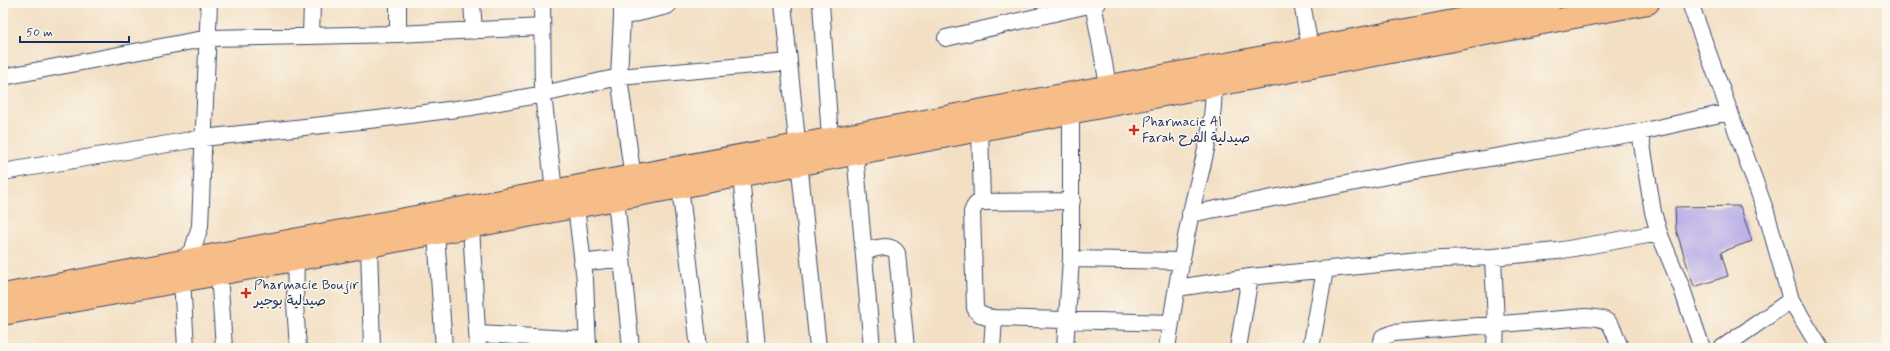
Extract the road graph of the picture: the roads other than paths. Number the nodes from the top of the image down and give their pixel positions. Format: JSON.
{"nodes":[{"id":1,"x":208,"y":3,"type":"edge"},
{"id":2,"x":312,"y":3,"type":"edge"},
{"id":3,"x":398,"y":3,"type":"edge"},
{"id":4,"x":472,"y":3,"type":"edge"},
{"id":5,"x":542,"y":3,"type":"edge"},
{"id":6,"x":670,"y":3,"type":"edge"},
{"id":7,"x":783,"y":3,"type":"edge"},
{"id":8,"x":821,"y":3,"type":"edge"},
{"id":9,"x":1094,"y":3,"type":"edge"},
{"id":10,"x":1302,"y":3,"type":"edge"},
{"id":11,"x":1549,"y":3,"type":"edge"},
{"id":12,"x":1648,"y":3,"type":"edge"},
{"id":13,"x":1690,"y":3,"type":"edge"},
{"id":14,"x":622,"y":10,"type":"edge"},
{"id":15,"x":542,"y":27,"type":"junction"},
{"id":16,"x":474,"y":31,"type":"junction"},
{"id":17,"x":398,"y":34,"type":"junction"},
{"id":18,"x":311,"y":35,"type":"junction"},
{"id":19,"x":208,"y":38,"type":"junction"},
{"id":20,"x":946,"y":38,"type":"dead end"},
{"id":21,"x":1310,"y":48,"type":"junction"},
{"id":22,"x":789,"y":62,"type":"junction"},
{"id":23,"x":1212,"y":76,"type":"junction"},
{"id":24,"x":3,"y":77,"type":"edge"},
{"id":25,"x":619,"y":77,"type":"junction"},
{"id":26,"x":544,"y":94,"type":"junction"},
{"id":27,"x":1110,"y":95,"type":"junction"},
{"id":28,"x":1071,"y":112,"type":"junction"},
{"id":29,"x":1729,"y":112,"type":"junction"},
{"id":30,"x":980,"y":130,"type":"junction"},
{"id":31,"x":1640,"y":132,"type":"junction"},
{"id":32,"x":203,"y":138,"type":"junction"},
{"id":33,"x":830,"y":138,"type":"junction"},
{"id":34,"x":855,"y":153,"type":"junction"},
{"id":35,"x":797,"y":154,"type":"junction"},
{"id":36,"x":3,"y":172,"type":"edge"},
{"id":37,"x":741,"y":175,"type":"junction"},
{"id":38,"x":680,"y":186,"type":"junction"},
{"id":39,"x":628,"y":190,"type":"junction"},
{"id":40,"x":554,"y":191,"type":"junction"},
{"id":41,"x":1072,"y":201,"type":"junction"},
{"id":42,"x":982,"y":202,"type":"junction"},
{"id":43,"x":576,"y":207,"type":"junction"},
{"id":44,"x":1190,"y":214,"type":"junction"},
{"id":45,"x":471,"y":227,"type":"junction"},
{"id":46,"x":1659,"y":233,"type":"junction"},
{"id":47,"x":436,"y":234,"type":"junction"},
{"id":48,"x":369,"y":246,"type":"junction"},
{"id":49,"x":864,"y":251,"type":"junction"},
{"id":50,"x":1493,"y":257,"type":"junction"},
{"id":51,"x":622,"y":258,"type":"junction"},
{"id":52,"x":296,"y":259,"type":"junction"},
{"id":53,"x":1071,"y":259,"type":"junction"},
{"id":54,"x":1181,"y":261,"type":"junction"},
{"id":55,"x":582,"y":264,"type":"junction"},
{"id":56,"x":1325,"y":270,"type":"junction"},
{"id":57,"x":181,"y":271,"type":"junction"},
{"id":58,"x":219,"y":273,"type":"junction"},
{"id":59,"x":1250,"y":277,"type":"junction"},
{"id":60,"x":1177,"y":288,"type":"junction"},
{"id":61,"x":3,"y":295,"type":"edge"},
{"id":62,"x":1791,"y":300,"type":"junction"},
{"id":63,"x":3,"y":314,"type":"edge"},
{"id":64,"x":994,"y":318,"type":"junction"},
{"id":65,"x":1066,"y":320,"type":"junction"},
{"id":66,"x":1171,"y":323,"type":"junction"},
{"id":67,"x":1496,"y":324,"type":"junction"},
{"id":68,"x":478,"y":341,"type":"edge"},
{"id":69,"x":536,"y":343,"type":"edge"},
{"id":70,"x":588,"y":344,"type":"edge"},
{"id":71,"x":186,"y":348,"type":"edge"},
{"id":72,"x":224,"y":348,"type":"edge"},
{"id":73,"x":298,"y":348,"type":"edge"},
{"id":74,"x":372,"y":348,"type":"edge"},
{"id":75,"x":444,"y":348,"type":"edge"},
{"id":76,"x":630,"y":348,"type":"edge"},
{"id":77,"x":700,"y":348,"type":"edge"},
{"id":78,"x":758,"y":348,"type":"edge"},
{"id":79,"x":818,"y":348,"type":"edge"},
{"id":80,"x":872,"y":348,"type":"edge"},
{"id":81,"x":906,"y":348,"type":"edge"},
{"id":82,"x":992,"y":348,"type":"edge"},
{"id":83,"x":1065,"y":348,"type":"edge"},
{"id":84,"x":1167,"y":348,"type":"edge"},
{"id":85,"x":1238,"y":348,"type":"edge"},
{"id":86,"x":1311,"y":348,"type":"edge"},
{"id":87,"x":1380,"y":348,"type":"edge"},
{"id":88,"x":1495,"y":348,"type":"edge"},
{"id":89,"x":1620,"y":348,"type":"edge"},
{"id":90,"x":1702,"y":348,"type":"edge"},
{"id":91,"x":1722,"y":348,"type":"edge"},
{"id":92,"x":1820,"y":348,"type":"edge"}],
"edges":[{"from":1,"to":19,"type":"street"},
{"from":2,"to":18,"type":"street"},
{"from":3,"to":17,"type":"street"},
{"from":4,"to":16,"type":"street"},
{"from":5,"to":15,"type":"street"},
{"from":6,"to":14,"type":"street"},
{"from":7,"to":22,"type":"street"},
{"from":8,"to":33,"type":"street"},
{"from":9,"to":20,"type":"street"},
{"from":9,"to":27,"type":"street"},
{"from":10,"to":21,"type":"street"},
{"from":11,"to":21,"type":"highway"},
{"from":12,"to":23,"type":"highway"},
{"from":13,"to":29,"type":"street"},
{"from":14,"to":25,"type":"street"},
{"from":15,"to":16,"type":"street"},
{"from":15,"to":26,"type":"street"},
{"from":16,"to":17,"type":"street"},
{"from":17,"to":18,"type":"street"},
{"from":18,"to":19,"type":"street"},
{"from":19,"to":24,"type":"street"},
{"from":19,"to":32,"type":"street"},
{"from":21,"to":23,"type":"highway"},
{"from":22,"to":25,"type":"street"},
{"from":22,"to":35,"type":"street"},
{"from":23,"to":27,"type":"highway"},
{"from":23,"to":44,"type":"street"},
{"from":25,"to":26,"type":"street"},
{"from":25,"to":39,"type":"street"},
{"from":26,"to":32,"type":"street"},
{"from":26,"to":40,"type":"street"},
{"from":27,"to":28,"type":"highway"},
{"from":27,"to":33,"type":"highway"},
{"from":28,"to":30,"type":"highway"},
{"from":28,"to":41,"type":"street"},
{"from":29,"to":31,"type":"street"},
{"from":29,"to":62,"type":"street"},
{"from":30,"to":34,"type":"highway"},
{"from":30,"to":42,"type":"street"},
{"from":31,"to":44,"type":"street"},
{"from":31,"to":46,"type":"street"},
{"from":32,"to":36,"type":"street"},
{"from":32,"to":57,"type":"street"},
{"from":33,"to":35,"type":"highway"},
{"from":34,"to":35,"type":"highway"},
{"from":34,"to":49,"type":"street"},
{"from":35,"to":37,"type":"highway"},
{"from":35,"to":39,"type":"highway"},
{"from":35,"to":79,"type":"street"},
{"from":37,"to":38,"type":"highway"},
{"from":37,"to":78,"type":"street"},
{"from":38,"to":39,"type":"highway"},
{"from":38,"to":77,"type":"street"},
{"from":39,"to":40,"type":"highway"},
{"from":39,"to":43,"type":"highway"},
{"from":39,"to":51,"type":"street"},
{"from":40,"to":57,"type":"highway"},
{"from":41,"to":42,"type":"street"},
{"from":41,"to":53,"type":"street"},
{"from":42,"to":64,"type":"street"},
{"from":43,"to":45,"type":"highway"},
{"from":43,"to":55,"type":"street"},
{"from":44,"to":54,"type":"street"},
{"from":45,"to":47,"type":"highway"},
{"from":45,"to":68,"type":"street"},
{"from":46,"to":50,"type":"street"},
{"from":46,"to":90,"type":"street"},
{"from":47,"to":48,"type":"highway"},
{"from":47,"to":75,"type":"street"},
{"from":48,"to":52,"type":"highway"},
{"from":48,"to":74,"type":"street"},
{"from":49,"to":80,"type":"street"},
{"from":49,"to":81,"type":"street"},
{"from":50,"to":56,"type":"street"},
{"from":50,"to":67,"type":"street"},
{"from":51,"to":55,"type":"street"},
{"from":51,"to":76,"type":"street"},
{"from":52,"to":58,"type":"highway"},
{"from":52,"to":73,"type":"street"},
{"from":53,"to":54,"type":"street"},
{"from":53,"to":65,"type":"street"},
{"from":54,"to":60,"type":"street"},
{"from":55,"to":70,"type":"street"},
{"from":56,"to":59,"type":"street"},
{"from":56,"to":86,"type":"street"},
{"from":57,"to":58,"type":"highway"},
{"from":57,"to":61,"type":"highway"},
{"from":57,"to":63,"type":"highway"},
{"from":57,"to":71,"type":"street"},
{"from":58,"to":72,"type":"street"},
{"from":59,"to":60,"type":"street"},
{"from":59,"to":85,"type":"street"},
{"from":60,"to":66,"type":"street"},
{"from":62,"to":91,"type":"street"},
{"from":62,"to":92,"type":"street"},
{"from":64,"to":65,"type":"street"},
{"from":64,"to":82,"type":"street"},
{"from":65,"to":66,"type":"street"},
{"from":65,"to":83,"type":"street"},
{"from":66,"to":84,"type":"street"},
{"from":67,"to":87,"type":"street"},
{"from":67,"to":88,"type":"street"},
{"from":67,"to":89,"type":"street"},
{"from":68,"to":69,"type":"street"},
{"from":69,"to":70,"type":"street"}]}
